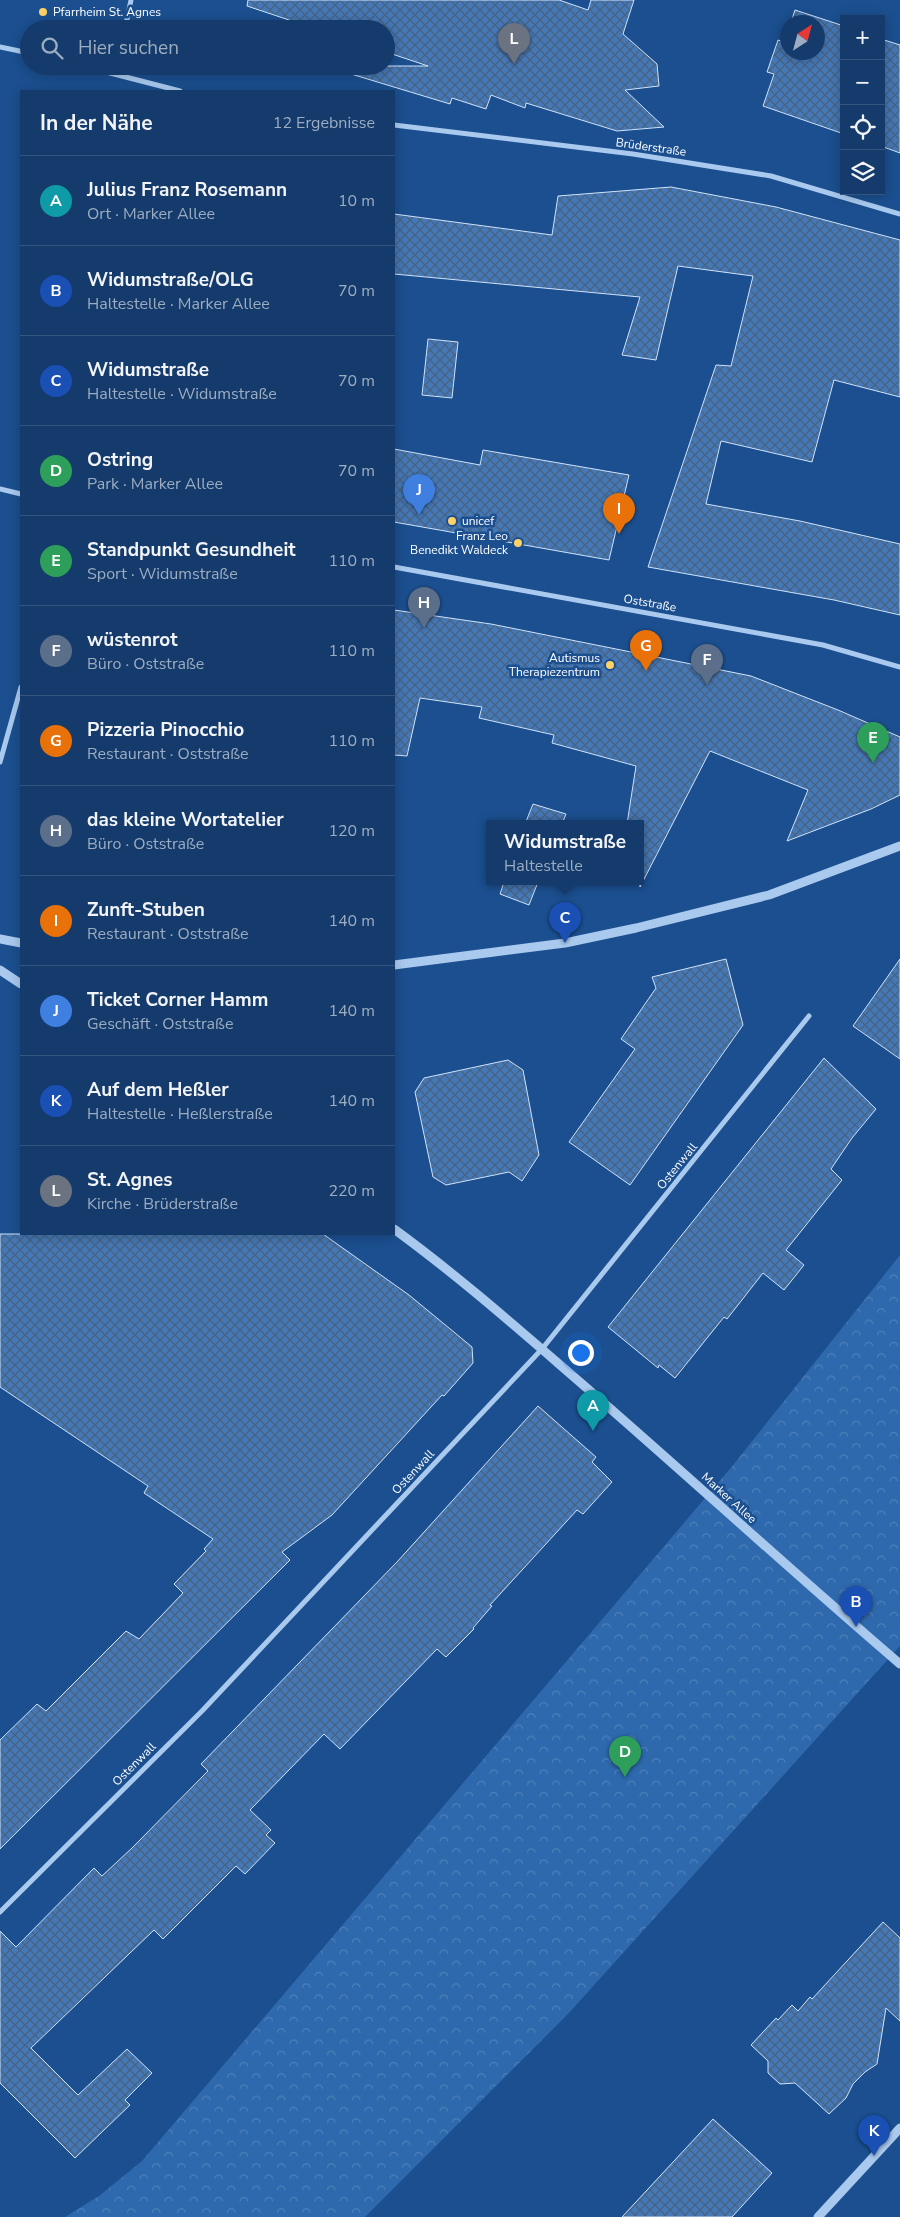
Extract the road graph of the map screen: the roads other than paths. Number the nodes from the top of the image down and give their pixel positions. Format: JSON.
{"nodes":[{"id":1,"x":131,"y":0,"type":"edge"},
{"id":2,"x":127,"y":20,"type":"edge"},
{"id":3,"x":0,"y":47,"type":"edge"},
{"id":4,"x":20,"y":51,"type":"edge"},
{"id":5,"x":119,"y":75,"type":"edge"},
{"id":6,"x":176,"y":90,"type":"edge"},
{"id":7,"x":395,"y":124,"type":"edge"},
{"id":8,"x":900,"y":214,"type":"edge"},
{"id":9,"x":0,"y":489,"type":"edge"},
{"id":10,"x":20,"y":494,"type":"edge"},
{"id":11,"x":395,"y":567,"type":"edge"},
{"id":12,"x":900,"y":667,"type":"edge"},
{"id":13,"x":20,"y":691,"type":"edge"},
{"id":14,"x":0,"y":762,"type":"edge"},
{"id":15,"x":900,"y":846,"type":"edge"},
{"id":16,"x":0,"y":939,"type":"edge"},
{"id":17,"x":20,"y":942,"type":"edge"},
{"id":18,"x":395,"y":965,"type":"edge"},
{"id":19,"x":0,"y":970,"type":"edge"},
{"id":20,"x":20,"y":983,"type":"edge"},
{"id":21,"x":809,"y":1016,"type":"dead end"},
{"id":22,"x":395,"y":1230,"type":"edge"},
{"id":23,"x":542,"y":1349,"type":"junction"},
{"id":24,"x":900,"y":1664,"type":"edge"},
{"id":25,"x":0,"y":1912,"type":"edge"},
{"id":26,"x":900,"y":2128,"type":"edge"},
{"id":27,"x":818,"y":2217,"type":"edge"}],
"edges":[{"from":1,"to":2,"type":"street"},
{"from":3,"to":4,"type":"street"},
{"from":5,"to":6,"type":"street"},
{"from":7,"to":8,"type":"street","name":"Brüderstraße"},
{"from":9,"to":10,"type":"street"},
{"from":11,"to":12,"type":"street","name":"Oststraße"},
{"from":13,"to":14,"type":"street"},
{"from":15,"to":18,"type":"street"},
{"from":16,"to":17,"type":"street"},
{"from":19,"to":20,"type":"street"},
{"from":21,"to":23,"type":"street","name":"Ostenwall"},
{"from":22,"to":23,"type":"street","name":"Marker Allee"},
{"from":23,"to":24,"type":"street","name":"Marker Allee"},
{"from":23,"to":25,"type":"street","name":"Ostenwall"},
{"from":26,"to":27,"type":"street"}]}
